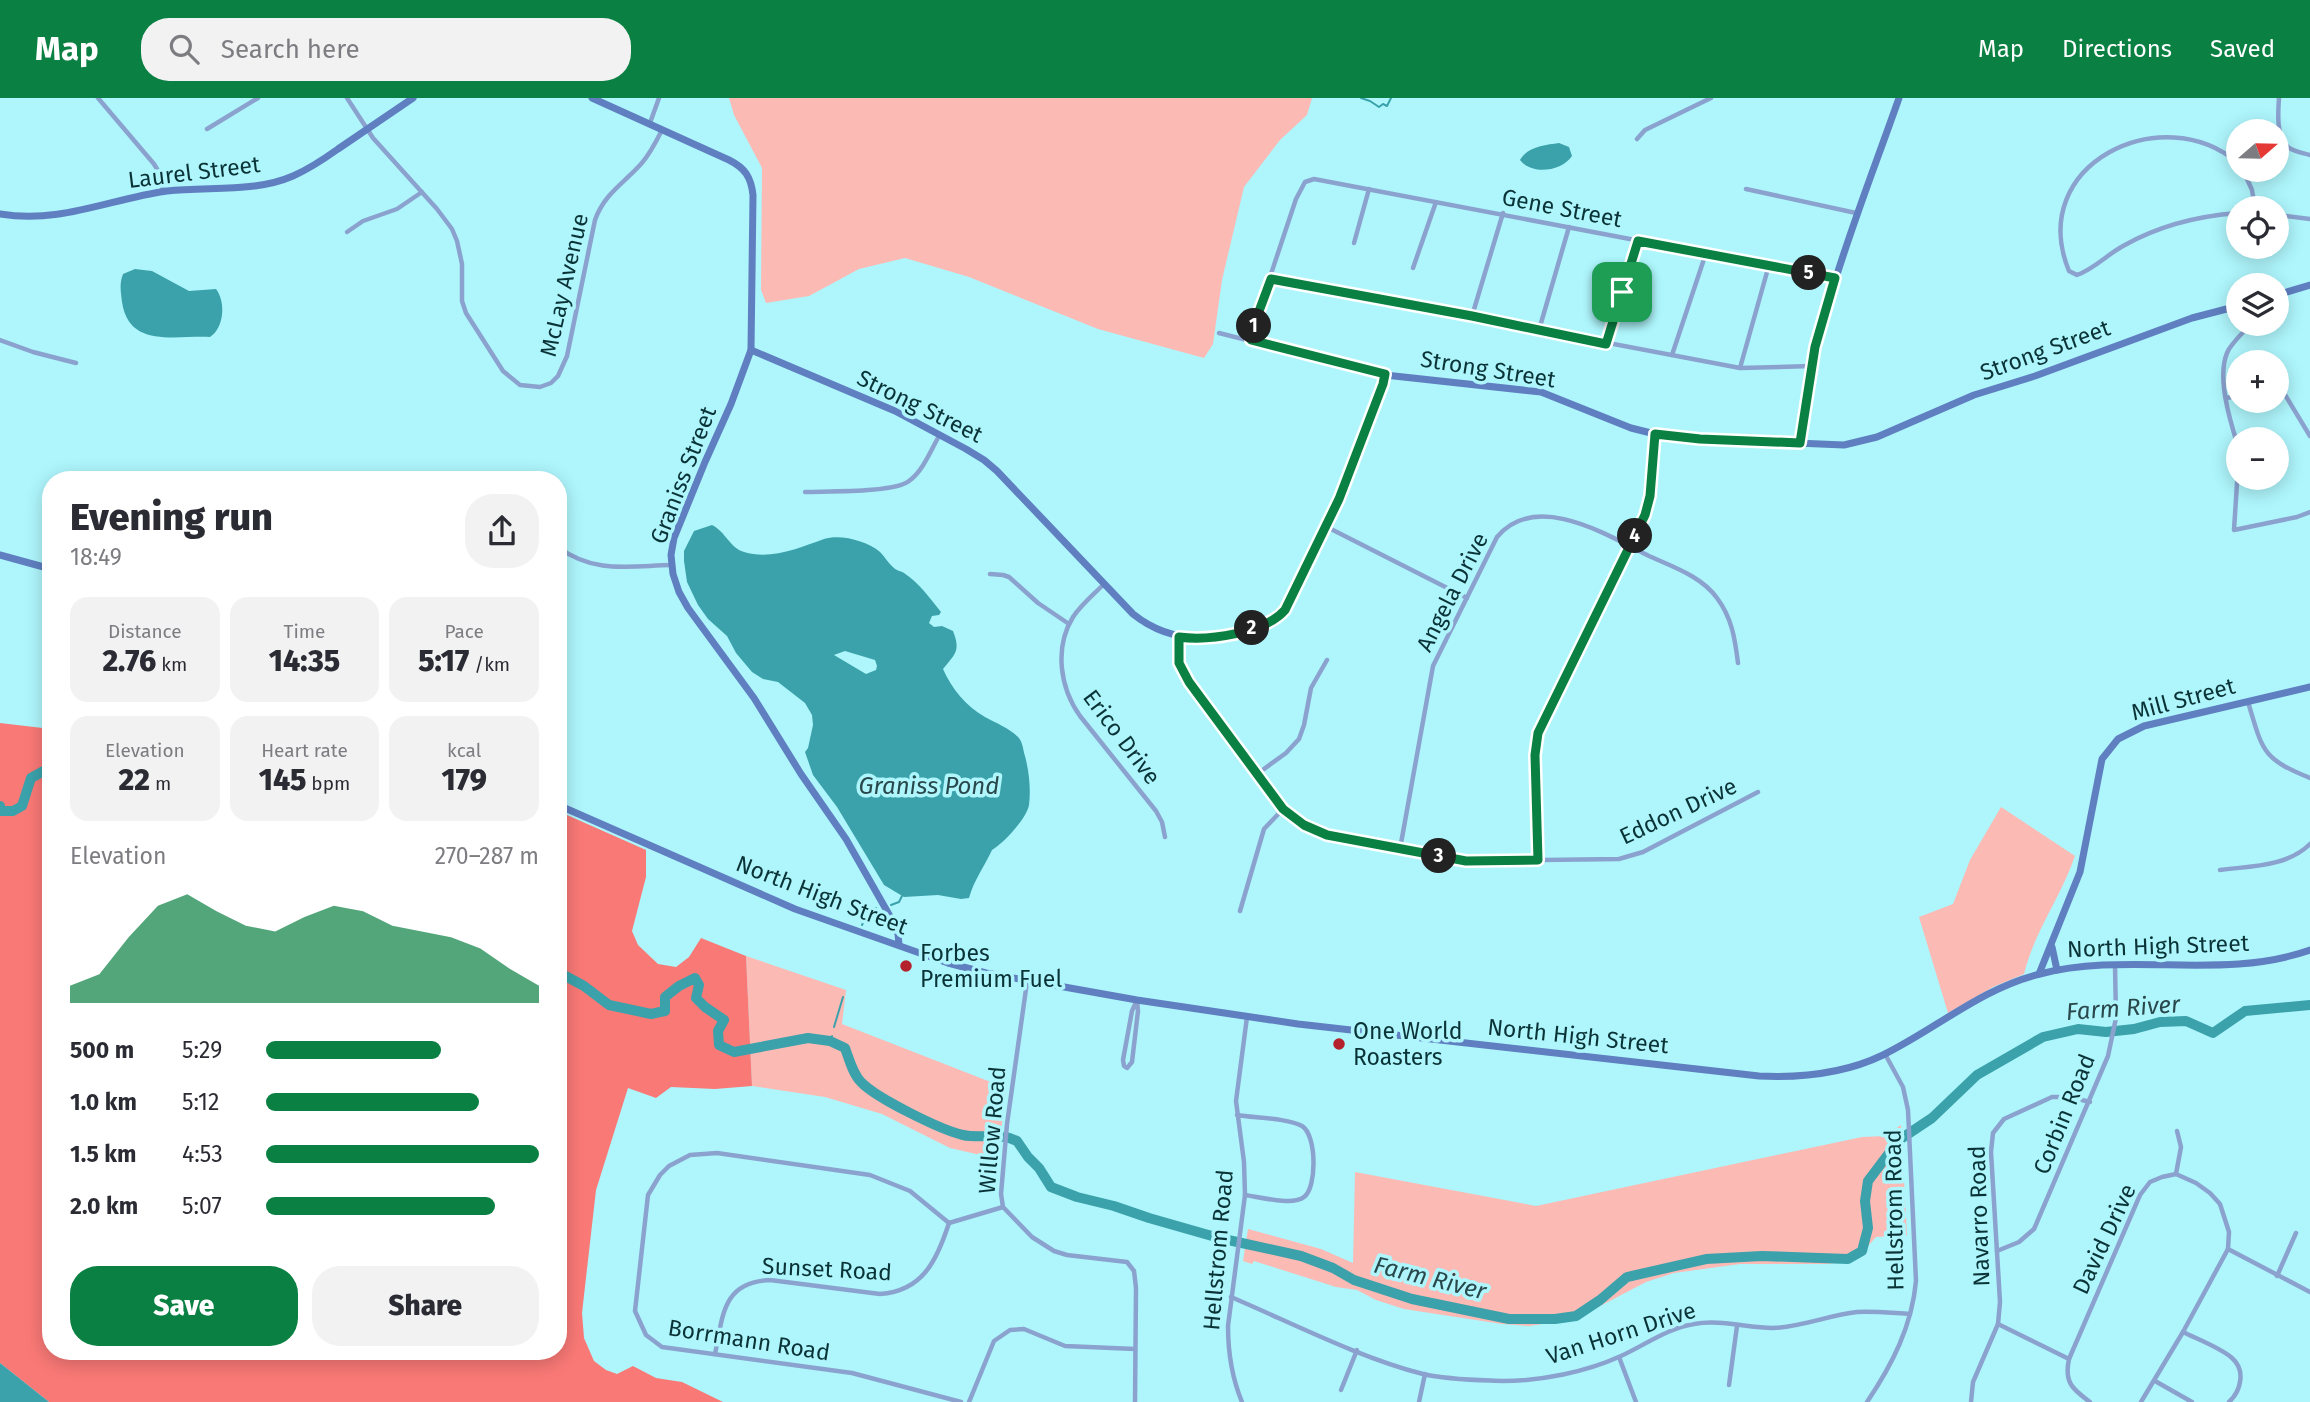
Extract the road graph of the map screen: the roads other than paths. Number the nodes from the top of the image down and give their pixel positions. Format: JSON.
{"nodes":[{"id":1,"x":98,"y":98,"type":"edge"},
{"id":2,"x":258,"y":98,"type":"edge"},
{"id":3,"x":347,"y":98,"type":"edge"},
{"id":4,"x":413,"y":98,"type":"edge"},
{"id":5,"x":592,"y":98,"type":"edge"},
{"id":6,"x":659,"y":98,"type":"edge"},
{"id":7,"x":1711,"y":98,"type":"edge"},
{"id":8,"x":1899,"y":98,"type":"edge"},
{"id":9,"x":2279,"y":98,"type":"edge"},
{"id":10,"x":649,"y":124,"type":"junction"},
{"id":11,"x":207,"y":129,"type":"dead end"},
{"id":12,"x":368,"y":129,"type":"junction"},
{"id":13,"x":662,"y":130,"type":"junction"},
{"id":14,"x":2196,"y":135,"type":"dead end"},
{"id":15,"x":1637,"y":139,"type":"dead end"},
{"id":16,"x":2226,"y":152,"type":"edge"},
{"id":17,"x":2310,"y":155,"type":"edge"},
{"id":18,"x":2087,"y":161,"type":"dead end"},
{"id":19,"x":1369,"y":189,"type":"junction"},
{"id":20,"x":1746,"y":189,"type":"dead end"},
{"id":21,"x":163,"y":192,"type":"junction"},
{"id":22,"x":422,"y":192,"type":"junction"},
{"id":23,"x":1436,"y":202,"type":"junction"},
{"id":24,"x":1503,"y":213,"type":"junction"},
{"id":25,"x":0,"y":214,"type":"edge"},
{"id":26,"x":1856,"y":214,"type":"junction"},
{"id":27,"x":2226,"y":215,"type":"edge"},
{"id":28,"x":2289,"y":216,"type":"edge"},
{"id":29,"x":2310,"y":219,"type":"edge"},
{"id":30,"x":1569,"y":227,"type":"junction"},
{"id":31,"x":347,"y":232,"type":"dead end"},
{"id":32,"x":1638,"y":241,"type":"junction"},
{"id":33,"x":1354,"y":243,"type":"dead end"},
{"id":34,"x":1706,"y":253,"type":"junction"},
{"id":35,"x":1769,"y":265,"type":"junction"},
{"id":36,"x":1413,"y":268,"type":"dead end"},
{"id":37,"x":1835,"y":278,"type":"junction"},
{"id":38,"x":1271,"y":279,"type":"junction"},
{"id":39,"x":2310,"y":284,"type":"edge"},
{"id":40,"x":2289,"y":291,"type":"edge"},
{"id":41,"x":2226,"y":309,"type":"edge"},
{"id":42,"x":1472,"y":316,"type":"junction"},
{"id":43,"x":1539,"y":330,"type":"junction"},
{"id":44,"x":1219,"y":333,"type":"dead end"},
{"id":45,"x":2240,"y":336,"type":"edge"},
{"id":46,"x":0,"y":340,"type":"edge"},
{"id":47,"x":1251,"y":340,"type":"junction"},
{"id":48,"x":1606,"y":344,"type":"junction"},
{"id":49,"x":751,"y":350,"type":"junction"},
{"id":50,"x":2228,"y":350,"type":"edge"},
{"id":51,"x":1672,"y":355,"type":"junction"},
{"id":52,"x":2226,"y":360,"type":"edge"},
{"id":53,"x":76,"y":363,"type":"dead end"},
{"id":54,"x":1812,"y":366,"type":"junction"},
{"id":55,"x":1740,"y":368,"type":"junction"},
{"id":56,"x":1385,"y":374,"type":"junction"},
{"id":57,"x":2226,"y":398,"type":"edge"},
{"id":58,"x":2289,"y":401,"type":"edge"},
{"id":59,"x":1655,"y":434,"type":"junction"},
{"id":60,"x":940,"y":435,"type":"junction"},
{"id":61,"x":2310,"y":436,"type":"edge"},
{"id":62,"x":1800,"y":443,"type":"junction"},
{"id":63,"x":2237,"y":490,"type":"edge"},
{"id":64,"x":804,"y":492,"type":"dead end"},
{"id":65,"x":2310,"y":512,"type":"edge"},
{"id":66,"x":1326,"y":527,"type":"junction"},
{"id":67,"x":1630,"y":546,"type":"junction"},
{"id":68,"x":567,"y":553,"type":"edge"},
{"id":69,"x":0,"y":555,"type":"edge"},
{"id":70,"x":671,"y":565,"type":"junction"},
{"id":71,"x":42,"y":567,"type":"edge"},
{"id":72,"x":990,"y":575,"type":"dead end"},
{"id":73,"x":1103,"y":585,"type":"junction"},
{"id":74,"x":1467,"y":598,"type":"junction"},
{"id":75,"x":1069,"y":624,"type":"junction"},
{"id":76,"x":1179,"y":637,"type":"junction"},
{"id":77,"x":1327,"y":660,"type":"dead end"},
{"id":78,"x":1738,"y":663,"type":"dead end"},
{"id":79,"x":2310,"y":687,"type":"edge"},
{"id":80,"x":2248,"y":702,"type":"junction"},
{"id":81,"x":1257,"y":774,"type":"junction"},
{"id":82,"x":2310,"y":778,"type":"edge"},
{"id":83,"x":1758,"y":792,"type":"dead end"},
{"id":84,"x":567,"y":809,"type":"edge"},
{"id":85,"x":1283,"y":809,"type":"junction"},
{"id":86,"x":1166,"y":837,"type":"dead end"},
{"id":87,"x":2310,"y":844,"type":"edge"},
{"id":88,"x":1400,"y":849,"type":"junction"},
{"id":89,"x":1538,"y":860,"type":"junction"},
{"id":90,"x":2220,"y":870,"type":"dead end"},
{"id":91,"x":1240,"y":911,"type":"dead end"},
{"id":92,"x":900,"y":945,"type":"junction"},
{"id":93,"x":2052,"y":947,"type":"junction"},
{"id":94,"x":2310,"y":950,"type":"edge"},
{"id":95,"x":2115,"y":965,"type":"junction"},
{"id":96,"x":2057,"y":970,"type":"junction"},
{"id":97,"x":2039,"y":974,"type":"junction"},
{"id":98,"x":1027,"y":982,"type":"junction"},
{"id":99,"x":1137,"y":1000,"type":"junction"},
{"id":100,"x":1247,"y":1017,"type":"junction"},
{"id":101,"x":1885,"y":1054,"type":"junction"},
{"id":102,"x":2090,"y":1102,"type":"junction"},
{"id":103,"x":1237,"y":1115,"type":"junction"},
{"id":104,"x":2177,"y":1132,"type":"dead end"},
{"id":105,"x":2176,"y":1174,"type":"junction"},
{"id":106,"x":1245,"y":1195,"type":"junction"},
{"id":107,"x":1003,"y":1207,"type":"junction"},
{"id":108,"x":949,"y":1223,"type":"junction"},
{"id":109,"x":2296,"y":1233,"type":"dead end"},
{"id":110,"x":2228,"y":1249,"type":"junction"},
{"id":111,"x":1997,"y":1251,"type":"junction"},
{"id":112,"x":2277,"y":1276,"type":"junction"},
{"id":113,"x":2310,"y":1292,"type":"edge"},
{"id":114,"x":1231,"y":1297,"type":"junction"},
{"id":115,"x":1910,"y":1314,"type":"junction"},
{"id":116,"x":1998,"y":1324,"type":"junction"},
{"id":117,"x":1737,"y":1326,"type":"junction"},
{"id":118,"x":2183,"y":1332,"type":"junction"},
{"id":119,"x":1136,"y":1349,"type":"junction"},
{"id":120,"x":1357,"y":1350,"type":"junction"},
{"id":121,"x":715,"y":1354,"type":"junction"},
{"id":122,"x":1619,"y":1357,"type":"junction"},
{"id":123,"x":2069,"y":1359,"type":"junction"},
{"id":124,"x":1425,"y":1374,"type":"junction"},
{"id":125,"x":2155,"y":1381,"type":"junction"},
{"id":126,"x":1729,"y":1385,"type":"dead end"},
{"id":127,"x":1341,"y":1390,"type":"dead end"},
{"id":128,"x":961,"y":1402,"type":"edge"},
{"id":129,"x":969,"y":1402,"type":"edge"},
{"id":130,"x":1135,"y":1402,"type":"edge"},
{"id":131,"x":1242,"y":1402,"type":"edge"},
{"id":132,"x":1419,"y":1402,"type":"edge"},
{"id":133,"x":1636,"y":1402,"type":"edge"},
{"id":134,"x":1867,"y":1402,"type":"edge"},
{"id":135,"x":1971,"y":1402,"type":"edge"},
{"id":136,"x":2090,"y":1402,"type":"edge"},
{"id":137,"x":2141,"y":1402,"type":"edge"},
{"id":138,"x":2192,"y":1402,"type":"edge"},
{"id":139,"x":2229,"y":1402,"type":"edge"}],
"edges":[{"from":1,"to":21,"type":"street"},
{"from":2,"to":11,"type":"street"},
{"from":3,"to":12,"type":"street","name":"McLay Avenue"},
{"from":4,"to":12,"type":"street","name":"Laurel Street"},
{"from":5,"to":10,"type":"street","name":"Graniss Street"},
{"from":6,"to":10,"type":"street"},
{"from":7,"to":15,"type":"street"},
{"from":8,"to":26,"type":"street"},
{"from":9,"to":17,"type":"street"},
{"from":10,"to":13,"type":"street","name":"Graniss Street"},
{"from":12,"to":21,"type":"street","name":"Laurel Street"},
{"from":12,"to":22,"type":"street","name":"McLay Avenue"},
{"from":13,"to":22,"type":"street","name":"McLay Avenue"},
{"from":13,"to":49,"type":"street","name":"Graniss Street"},
{"from":14,"to":16,"type":"street"},
{"from":18,"to":27,"type":"street"},
{"from":19,"to":23,"type":"street","name":"Gene Street"},
{"from":19,"to":33,"type":"street"},
{"from":19,"to":38,"type":"street","name":"Gene Street"},
{"from":20,"to":26,"type":"street"},
{"from":21,"to":25,"type":"street","name":"Laurel Street"},
{"from":22,"to":31,"type":"street"},
{"from":23,"to":24,"type":"street","name":"Gene Street"},
{"from":23,"to":36,"type":"street"},
{"from":24,"to":30,"type":"street","name":"Gene Street"},
{"from":24,"to":42,"type":"street"},
{"from":26,"to":37,"type":"street"},
{"from":28,"to":29,"type":"street"},
{"from":30,"to":32,"type":"street","name":"Gene Street"},
{"from":30,"to":43,"type":"street"},
{"from":32,"to":34,"type":"street","name":"Gene Street"},
{"from":32,"to":48,"type":"street"},
{"from":34,"to":35,"type":"street","name":"Gene Street"},
{"from":34,"to":51,"type":"street"},
{"from":35,"to":37,"type":"street","name":"Gene Street"},
{"from":35,"to":55,"type":"street"},
{"from":37,"to":54,"type":"street"},
{"from":38,"to":42,"type":"street"},
{"from":38,"to":47,"type":"street"},
{"from":39,"to":40,"type":"street"},
{"from":41,"to":62,"type":"street","name":"Strong Street"},
{"from":42,"to":43,"type":"street"},
{"from":43,"to":48,"type":"street"},
{"from":44,"to":47,"type":"street"},
{"from":45,"to":50,"type":"street"},
{"from":46,"to":53,"type":"street"},
{"from":47,"to":56,"type":"street"},
{"from":48,"to":51,"type":"street"},
{"from":49,"to":60,"type":"street","name":"Strong Street"},
{"from":49,"to":70,"type":"street","name":"Graniss Street"},
{"from":51,"to":55,"type":"street"},
{"from":52,"to":57,"type":"street"},
{"from":54,"to":55,"type":"street"},
{"from":54,"to":62,"type":"street"},
{"from":56,"to":59,"type":"street","name":"Strong Street"},
{"from":56,"to":66,"type":"street","name":"Strong Street"},
{"from":58,"to":61,"type":"street"},
{"from":59,"to":62,"type":"street","name":"Strong Street"},
{"from":59,"to":67,"type":"street"},
{"from":60,"to":64,"type":"street"},
{"from":60,"to":73,"type":"street","name":"Strong Street"},
{"from":63,"to":65,"type":"street"},
{"from":66,"to":74,"type":"street"},
{"from":66,"to":76,"type":"street","name":"Strong Street"},
{"from":67,"to":74,"type":"street","name":"Angela Drive"},
{"from":67,"to":78,"type":"street","name":"Angela Drive"},
{"from":67,"to":89,"type":"street"},
{"from":68,"to":70,"type":"street"},
{"from":69,"to":71,"type":"street"},
{"from":70,"to":92,"type":"street","name":"Graniss Street"},
{"from":72,"to":75,"type":"street"},
{"from":73,"to":75,"type":"street","name":"Erico Drive"},
{"from":73,"to":76,"type":"street","name":"Strong Street"},
{"from":74,"to":88,"type":"street","name":"Angela Drive"},
{"from":75,"to":86,"type":"street","name":"Erico Drive"},
{"from":76,"to":81,"type":"street","name":"Eddon Drive"},
{"from":77,"to":81,"type":"street"},
{"from":79,"to":80,"type":"street","name":"Mill Street"},
{"from":80,"to":82,"type":"street"},
{"from":80,"to":93,"type":"street","name":"Mill Street"},
{"from":81,"to":85,"type":"street","name":"Eddon Drive"},
{"from":83,"to":89,"type":"street","name":"Eddon Drive"},
{"from":84,"to":92,"type":"street","name":"North High Street"},
{"from":85,"to":88,"type":"street","name":"Eddon Drive"},
{"from":85,"to":91,"type":"street"},
{"from":87,"to":90,"type":"street"},
{"from":88,"to":89,"type":"street","name":"Eddon Drive"},
{"from":92,"to":98,"type":"street","name":"North High Street"},
{"from":93,"to":96,"type":"street","name":"Mill Street"},
{"from":93,"to":97,"type":"street","name":"Mill Street"},
{"from":94,"to":95,"type":"street","name":"North High Street"},
{"from":95,"to":96,"type":"street","name":"North High Street"},
{"from":95,"to":102,"type":"street","name":"Corbin Road"},
{"from":96,"to":97,"type":"street","name":"North High Street"},
{"from":97,"to":101,"type":"street","name":"North High Street"},
{"from":98,"to":99,"type":"street","name":"North High Street"},
{"from":98,"to":107,"type":"street","name":"Willow Road"},
{"from":99,"to":99,"type":"street"},
{"from":99,"to":100,"type":"street","name":"North High Street"},
{"from":100,"to":101,"type":"street","name":"North High Street"},
{"from":100,"to":103,"type":"street","name":"Hellstrom Road"},
{"from":101,"to":115,"type":"street","name":"Hellstrom Road"},
{"from":102,"to":111,"type":"street","name":"Corbin Road"},
{"from":102,"to":111,"type":"street","name":"Navarro Road"},
{"from":103,"to":106,"type":"street","name":"Hellstrom Road"},
{"from":103,"to":106,"type":"street"},
{"from":104,"to":105,"type":"street"},
{"from":105,"to":110,"type":"street"},
{"from":105,"to":123,"type":"street","name":"David Drive"},
{"from":106,"to":114,"type":"street","name":"Hellstrom Road"},
{"from":107,"to":108,"type":"street"},
{"from":107,"to":119,"type":"street","name":"Willow Road"},
{"from":108,"to":121,"type":"street","name":"Sunset Road"},
{"from":108,"to":121,"type":"street","name":"Borrmann Road"},
{"from":109,"to":112,"type":"street"},
{"from":110,"to":112,"type":"street"},
{"from":110,"to":118,"type":"street"},
{"from":111,"to":116,"type":"street","name":"Navarro Road"},
{"from":112,"to":113,"type":"street"},
{"from":114,"to":120,"type":"street","name":"Van Horn Drive"},
{"from":114,"to":131,"type":"street","name":"Hellstrom Road"},
{"from":115,"to":117,"type":"street","name":"Van Horn Drive"},
{"from":115,"to":134,"type":"street","name":"Hellstrom Road"},
{"from":116,"to":123,"type":"street"},
{"from":116,"to":135,"type":"street","name":"Navarro Road"},
{"from":117,"to":122,"type":"street","name":"Van Horn Drive"},
{"from":117,"to":126,"type":"street"},
{"from":118,"to":125,"type":"street"},
{"from":118,"to":139,"type":"street"},
{"from":119,"to":129,"type":"street"},
{"from":119,"to":130,"type":"street","name":"Willow Road"},
{"from":120,"to":124,"type":"street","name":"Van Horn Drive"},
{"from":120,"to":127,"type":"street"},
{"from":121,"to":128,"type":"street","name":"Borrmann Road"},
{"from":122,"to":124,"type":"street","name":"Van Horn Drive"},
{"from":122,"to":133,"type":"street"},
{"from":123,"to":136,"type":"street"},
{"from":124,"to":132,"type":"street"},
{"from":125,"to":137,"type":"street"},
{"from":125,"to":138,"type":"street"}]}
